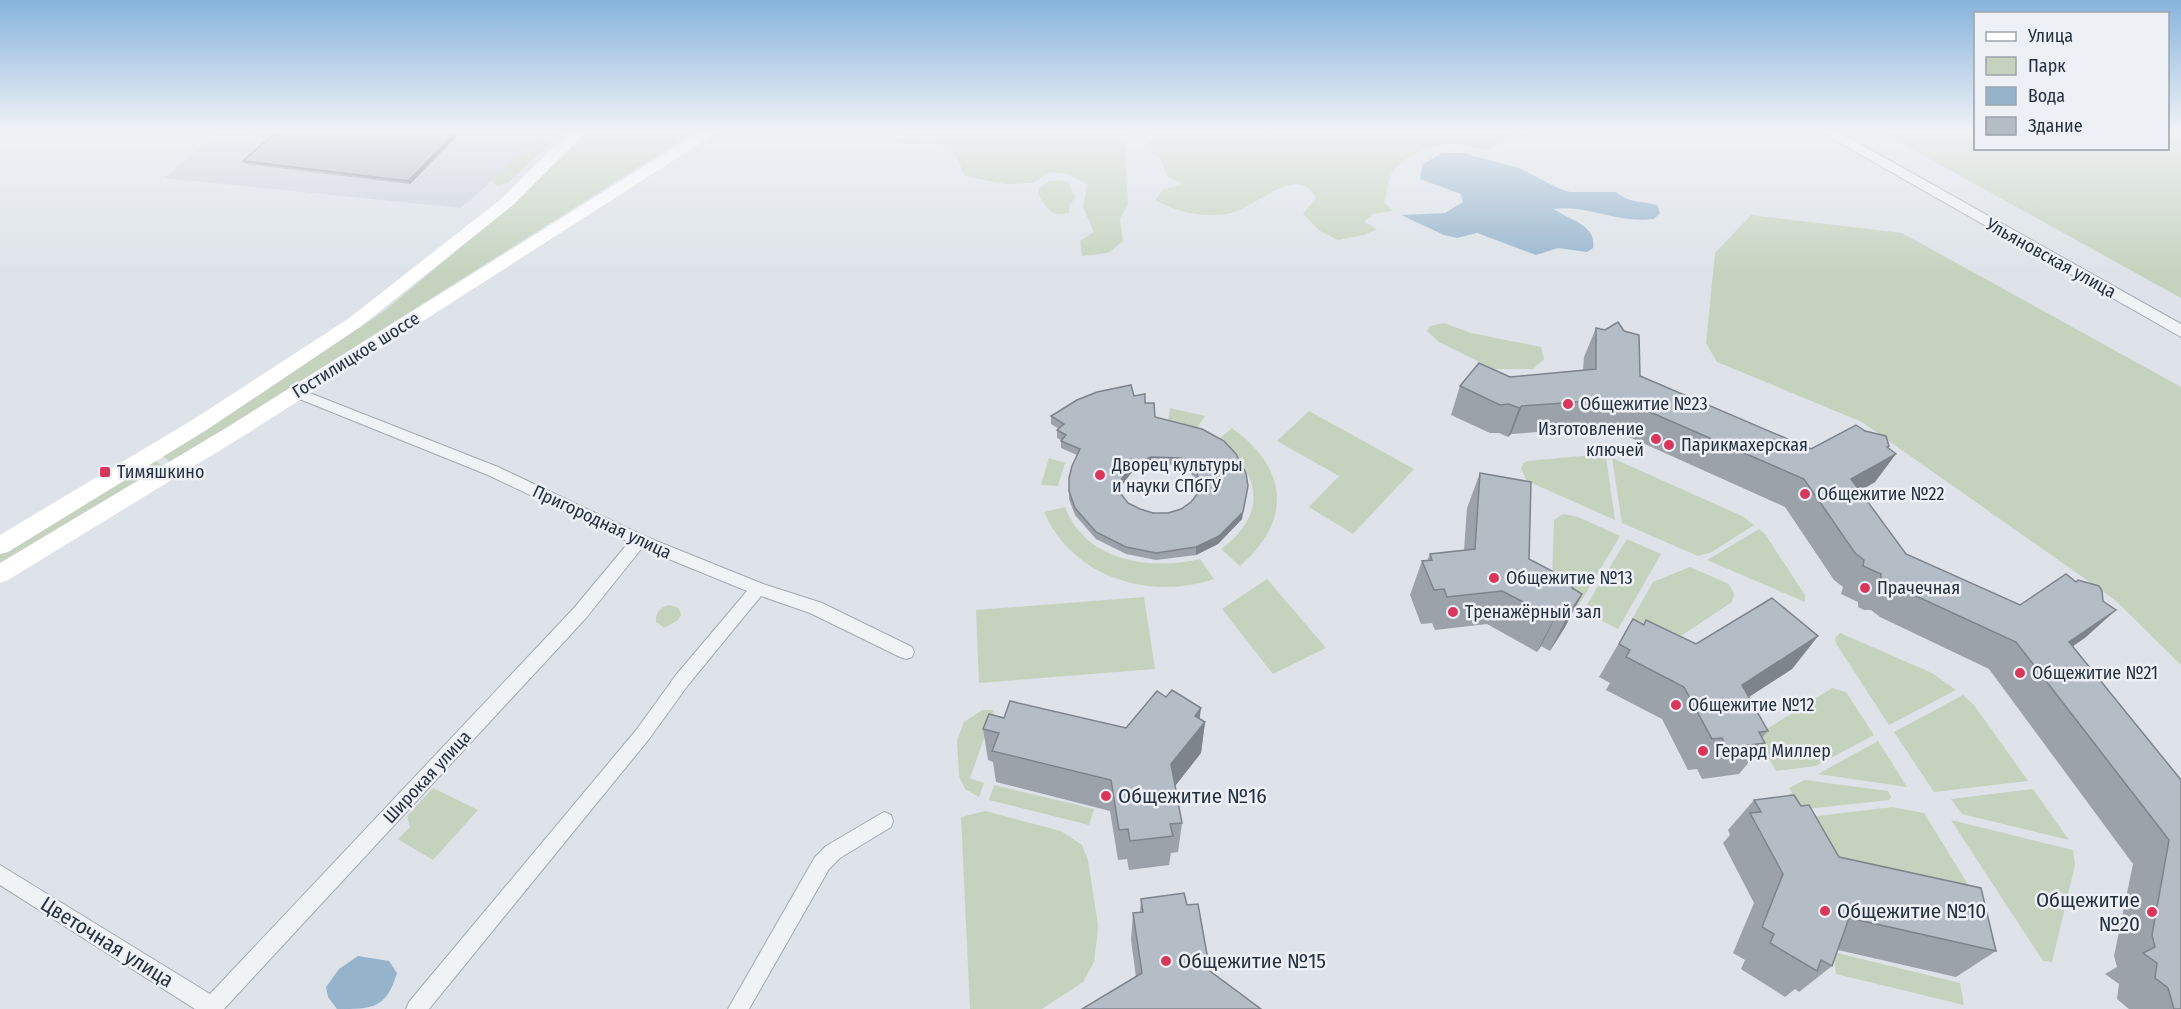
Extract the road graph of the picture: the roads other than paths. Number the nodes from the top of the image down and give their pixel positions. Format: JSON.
{"nodes":[{"id":1,"x":530,"y":179,"type":"edge"},
{"id":2,"x":635,"y":179,"type":"edge"},
{"id":3,"x":1912,"y":179,"type":"edge"},
{"id":4,"x":1930,"y":179,"type":"edge"},
{"id":5,"x":2181,"y":319,"type":"edge"},
{"id":6,"x":2181,"y":331,"type":"edge"},
{"id":7,"x":297,"y":393,"type":"junction"},
{"id":8,"x":639,"y":540,"type":"junction"},
{"id":9,"x":0,"y":546,"type":"edge"},
{"id":10,"x":0,"y":574,"type":"edge"},
{"id":11,"x":758,"y":589,"type":"junction"},
{"id":12,"x":906,"y":652,"type":"dead end"},
{"id":13,"x":884,"y":821,"type":"dead end"},
{"id":14,"x":0,"y":874,"type":"edge"},
{"id":15,"x":212,"y":1008,"type":"edge"},
{"id":16,"x":416,"y":1009,"type":"edge"},
{"id":17,"x":738,"y":1009,"type":"edge"}],
"edges":[{"from":1,"to":9,"type":"main road","name":"Гостилицкое шоссе"},
{"from":2,"to":7,"type":"main road","name":"Гостилицкое шоссе"},
{"from":3,"to":6,"type":"street","name":"Ульяновская улица"},
{"from":4,"to":5,"type":"street","name":"Ульяновская улица"},
{"from":7,"to":8,"type":"street","name":"Пригородная улица"},
{"from":7,"to":10,"type":"main road","name":"Гостилицкое шоссе"},
{"from":8,"to":11,"type":"street","name":"Пригородная улица"},
{"from":8,"to":15,"type":"street","name":"Широкая улица"},
{"from":11,"to":12,"type":"street","name":"Пригородная улица"},
{"from":11,"to":16,"type":"street"},
{"from":13,"to":17,"type":"street"},
{"from":14,"to":15,"type":"street","name":"Цветочная улица"}]}
